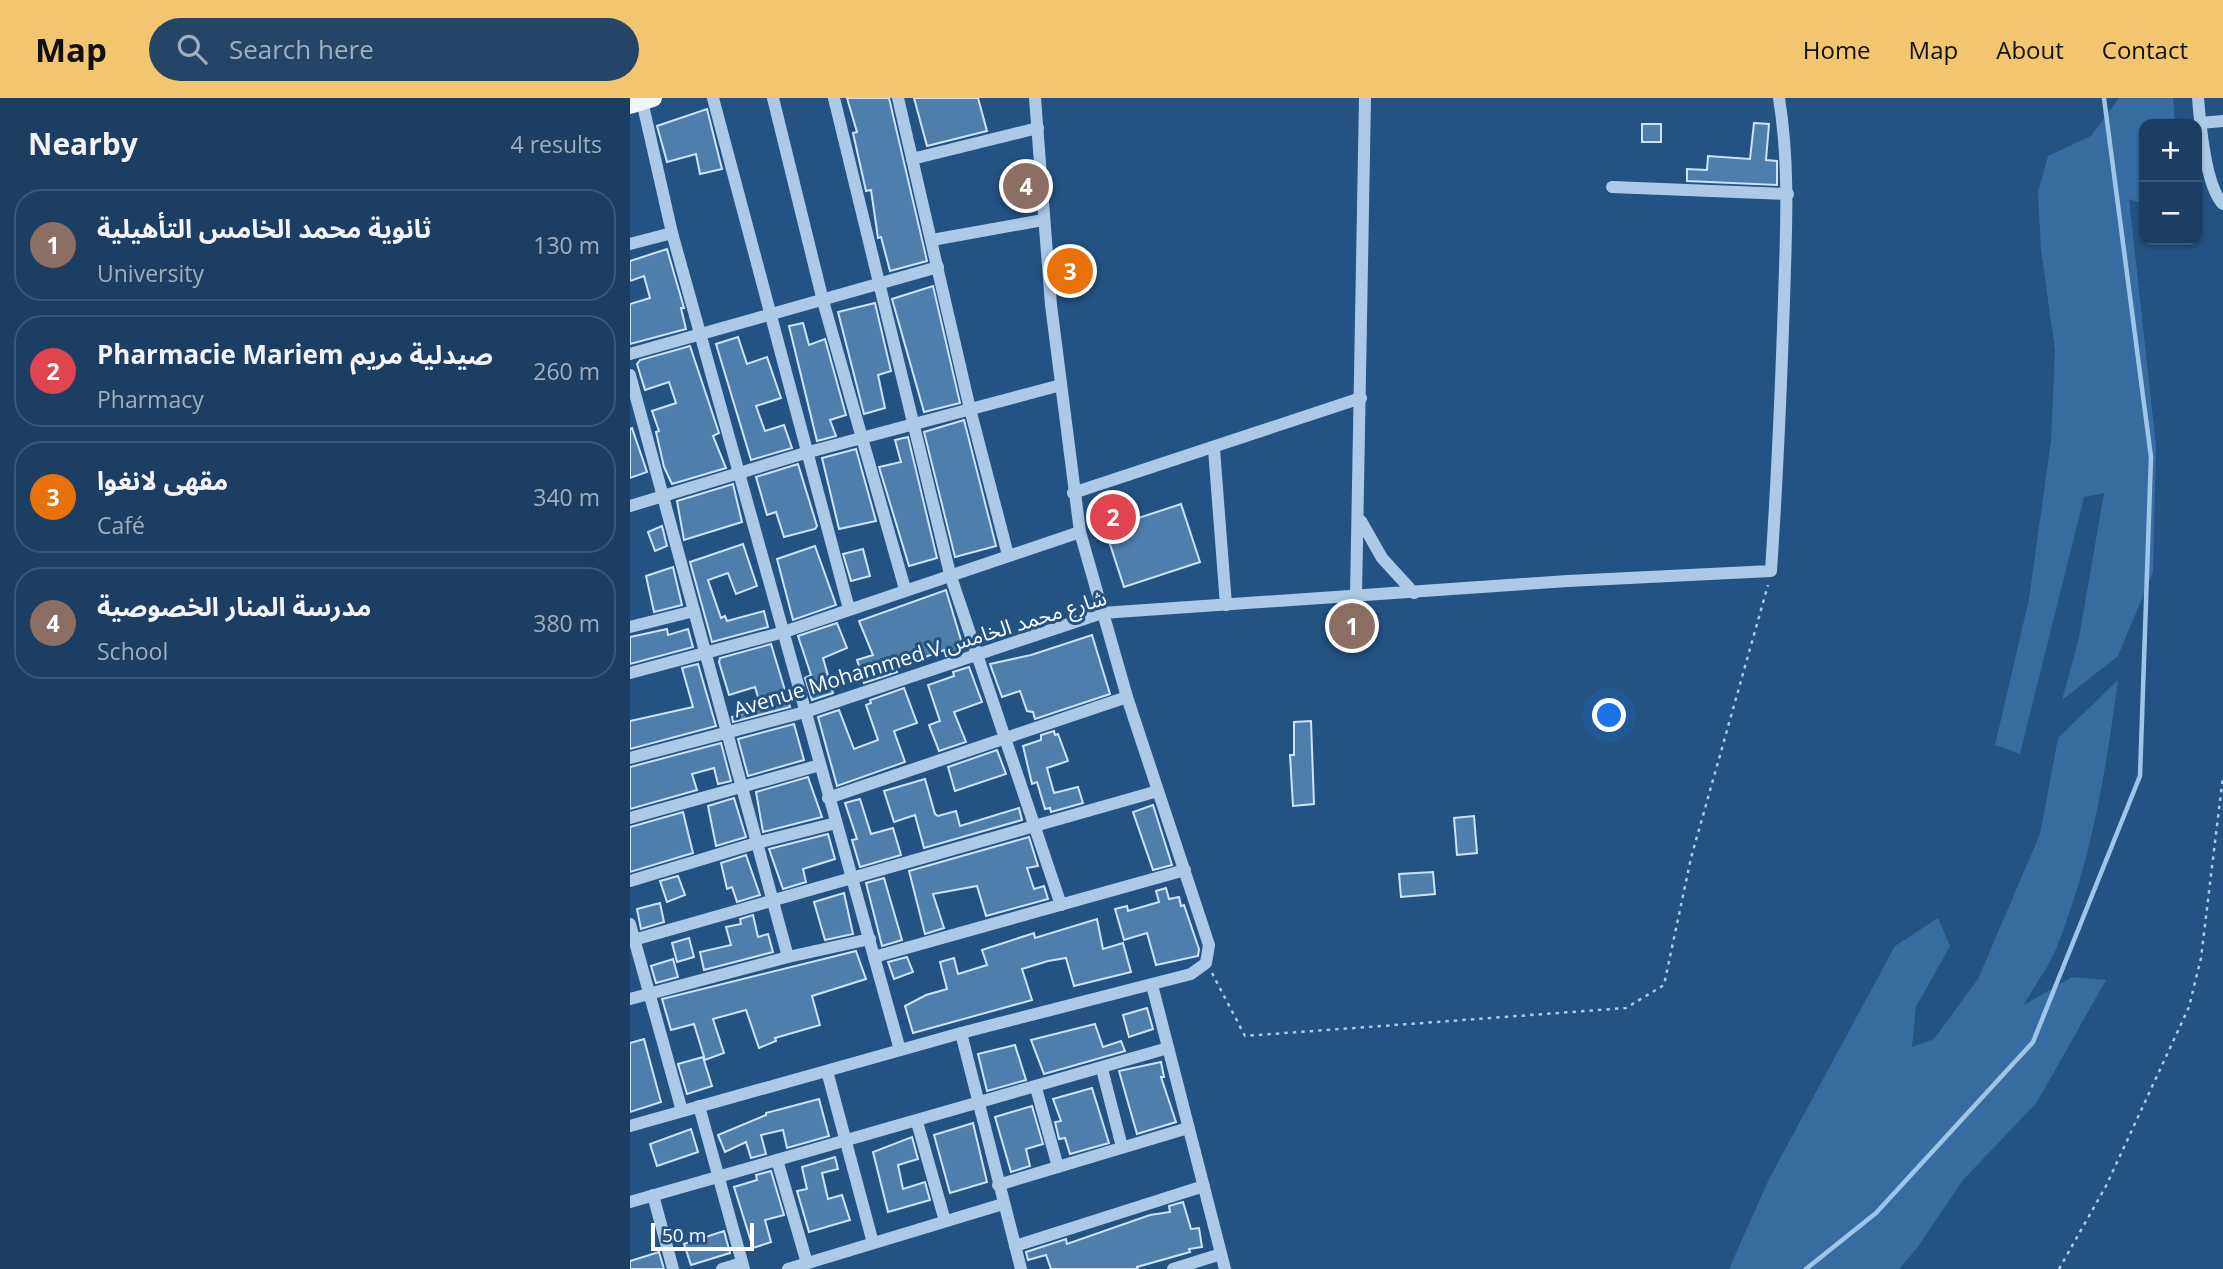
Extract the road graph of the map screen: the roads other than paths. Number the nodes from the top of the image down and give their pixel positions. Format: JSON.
{"nodes":[{"id":1,"x":713,"y":98,"type":"edge"},
{"id":2,"x":773,"y":98,"type":"edge"},
{"id":3,"x":834,"y":98,"type":"edge"},
{"id":4,"x":898,"y":98,"type":"edge"},
{"id":5,"x":1035,"y":98,"type":"edge"},
{"id":6,"x":1365,"y":98,"type":"edge"},
{"id":7,"x":1779,"y":98,"type":"edge"},
{"id":8,"x":2198,"y":98,"type":"edge"},
{"id":9,"x":638,"y":101,"type":"edge"},
{"id":10,"x":2200,"y":119,"type":"edge"},
{"id":11,"x":2223,"y":121,"type":"edge"},
{"id":12,"x":2202,"y":123,"type":"edge"},
{"id":13,"x":1038,"y":128,"type":"junction"},
{"id":14,"x":2202,"y":133,"type":"edge"},
{"id":15,"x":912,"y":159,"type":"junction"},
{"id":16,"x":1612,"y":187,"type":"dead end"},
{"id":17,"x":1788,"y":194,"type":"junction"},
{"id":18,"x":2223,"y":204,"type":"edge"},
{"id":19,"x":1043,"y":220,"type":"junction"},
{"id":20,"x":672,"y":233,"type":"junction"},
{"id":21,"x":932,"y":240,"type":"junction"},
{"id":22,"x":630,"y":244,"type":"edge"},
{"id":23,"x":938,"y":267,"type":"junction"},
{"id":24,"x":880,"y":284,"type":"junction"},
{"id":25,"x":823,"y":301,"type":"junction"},
{"id":26,"x":768,"y":316,"type":"junction"},
{"id":27,"x":702,"y":334,"type":"junction"},
{"id":28,"x":630,"y":354,"type":"edge"},
{"id":29,"x":630,"y":375,"type":"edge"},
{"id":30,"x":1061,"y":385,"type":"junction"},
{"id":31,"x":1361,"y":398,"type":"junction"},
{"id":32,"x":970,"y":409,"type":"junction"},
{"id":33,"x":915,"y":425,"type":"junction"},
{"id":34,"x":864,"y":437,"type":"junction"},
{"id":35,"x":1214,"y":449,"type":"junction"},
{"id":36,"x":805,"y":453,"type":"junction"},
{"id":37,"x":739,"y":473,"type":"junction"},
{"id":38,"x":1073,"y":493,"type":"junction"},
{"id":39,"x":664,"y":496,"type":"junction"},
{"id":40,"x":630,"y":506,"type":"edge"},
{"id":41,"x":1359,"y":516,"type":"junction"},
{"id":42,"x":1080,"y":532,"type":"junction"},
{"id":43,"x":1008,"y":555,"type":"junction"},
{"id":44,"x":950,"y":574,"type":"junction"},
{"id":45,"x":905,"y":589,"type":"junction"},
{"id":46,"x":1414,"y":593,"type":"junction"},
{"id":47,"x":1356,"y":596,"type":"junction"},
{"id":48,"x":1226,"y":605,"type":"junction"},
{"id":49,"x":849,"y":610,"type":"junction"},
{"id":50,"x":694,"y":611,"type":"junction"},
{"id":51,"x":1102,"y":614,"type":"junction"},
{"id":52,"x":630,"y":627,"type":"edge"},
{"id":53,"x":784,"y":632,"type":"junction"},
{"id":54,"x":706,"y":653,"type":"junction"},
{"id":55,"x":979,"y":656,"type":"junction"},
{"id":56,"x":630,"y":673,"type":"edge"},
{"id":57,"x":1127,"y":697,"type":"junction"},
{"id":58,"x":805,"y":712,"type":"junction"},
{"id":59,"x":729,"y":733,"type":"junction"},
{"id":60,"x":1006,"y":736,"type":"junction"},
{"id":61,"x":630,"y":758,"type":"edge"},
{"id":62,"x":820,"y":765,"type":"junction"},
{"id":63,"x":742,"y":787,"type":"junction"},
{"id":64,"x":1158,"y":790,"type":"junction"},
{"id":65,"x":828,"y":797,"type":"junction"},
{"id":66,"x":630,"y":818,"type":"edge"},
{"id":67,"x":836,"y":823,"type":"junction"},
{"id":68,"x":1035,"y":826,"type":"junction"},
{"id":69,"x":756,"y":843,"type":"junction"},
{"id":70,"x":1185,"y":870,"type":"junction"},
{"id":71,"x":852,"y":878,"type":"junction"},
{"id":72,"x":630,"y":881,"type":"edge"},
{"id":73,"x":773,"y":900,"type":"junction"},
{"id":74,"x":1061,"y":905,"type":"junction"},
{"id":75,"x":630,"y":925,"type":"edge"},
{"id":76,"x":870,"y":939,"type":"junction"},
{"id":77,"x":632,"y":940,"type":"edge"},
{"id":78,"x":788,"y":957,"type":"junction"},
{"id":79,"x":874,"y":957,"type":"junction"},
{"id":80,"x":1152,"y":985,"type":"junction"},
{"id":81,"x":649,"y":994,"type":"junction"},
{"id":82,"x":630,"y":999,"type":"edge"},
{"id":83,"x":961,"y":1033,"type":"junction"},
{"id":84,"x":1168,"y":1048,"type":"junction"},
{"id":85,"x":900,"y":1050,"type":"junction"},
{"id":86,"x":1102,"y":1069,"type":"junction"},
{"id":87,"x":827,"y":1071,"type":"junction"},
{"id":88,"x":1036,"y":1088,"type":"junction"},
{"id":89,"x":978,"y":1105,"type":"junction"},
{"id":90,"x":699,"y":1106,"type":"junction"},
{"id":91,"x":682,"y":1111,"type":"junction"},
{"id":92,"x":917,"y":1122,"type":"junction"},
{"id":93,"x":630,"y":1126,"type":"edge"},
{"id":94,"x":1188,"y":1128,"type":"junction"},
{"id":95,"x":845,"y":1142,"type":"junction"},
{"id":96,"x":1122,"y":1147,"type":"junction"},
{"id":97,"x":777,"y":1160,"type":"junction"},
{"id":98,"x":1058,"y":1167,"type":"junction"},
{"id":99,"x":718,"y":1178,"type":"junction"},
{"id":100,"x":998,"y":1185,"type":"junction"},
{"id":101,"x":1204,"y":1186,"type":"junction"},
{"id":102,"x":653,"y":1195,"type":"junction"},
{"id":103,"x":630,"y":1202,"type":"edge"},
{"id":104,"x":1003,"y":1205,"type":"junction"},
{"id":105,"x":945,"y":1221,"type":"junction"},
{"id":106,"x":873,"y":1243,"type":"junction"},
{"id":107,"x":1014,"y":1246,"type":"junction"},
{"id":108,"x":1221,"y":1254,"type":"junction"},
{"id":109,"x":807,"y":1263,"type":"junction"},
{"id":110,"x":743,"y":1266,"type":"edge"},
{"id":111,"x":673,"y":1269,"type":"edge"},
{"id":112,"x":722,"y":1269,"type":"edge"},
{"id":113,"x":788,"y":1269,"type":"edge"},
{"id":114,"x":1021,"y":1269,"type":"edge"},
{"id":115,"x":1173,"y":1269,"type":"edge"},
{"id":116,"x":1225,"y":1269,"type":"edge"}],
"edges":[{"from":1,"to":26,"type":"street"},
{"from":2,"to":25,"type":"street"},
{"from":3,"to":24,"type":"street"},
{"from":4,"to":15,"type":"street"},
{"from":5,"to":13,"type":"street"},
{"from":6,"to":31,"type":"street"},
{"from":7,"to":17,"type":"street"},
{"from":8,"to":10,"type":"street"},
{"from":9,"to":20,"type":"street"},
{"from":11,"to":12,"type":"street"},
{"from":13,"to":15,"type":"street"},
{"from":13,"to":19,"type":"street"},
{"from":14,"to":18,"type":"street"},
{"from":15,"to":21,"type":"street"},
{"from":16,"to":17,"type":"street"},
{"from":17,"to":46,"type":"street","name":"Avenue Mohammed V شارع محمد الخامس"},
{"from":19,"to":21,"type":"street"},
{"from":19,"to":30,"type":"street"},
{"from":20,"to":22,"type":"street"},
{"from":20,"to":27,"type":"street"},
{"from":21,"to":23,"type":"street"},
{"from":23,"to":24,"type":"street"},
{"from":23,"to":32,"type":"street"},
{"from":24,"to":25,"type":"street"},
{"from":24,"to":33,"type":"street"},
{"from":25,"to":26,"type":"street"},
{"from":25,"to":34,"type":"street"},
{"from":26,"to":27,"type":"street"},
{"from":26,"to":36,"type":"street"},
{"from":27,"to":28,"type":"street"},
{"from":27,"to":37,"type":"street"},
{"from":29,"to":39,"type":"street"},
{"from":30,"to":32,"type":"street"},
{"from":30,"to":38,"type":"street"},
{"from":31,"to":35,"type":"street"},
{"from":31,"to":41,"type":"street"},
{"from":32,"to":33,"type":"street"},
{"from":32,"to":43,"type":"street"},
{"from":33,"to":34,"type":"street"},
{"from":33,"to":44,"type":"street"},
{"from":34,"to":36,"type":"street"},
{"from":34,"to":45,"type":"street"},
{"from":35,"to":38,"type":"street"},
{"from":35,"to":48,"type":"street"},
{"from":36,"to":37,"type":"street"},
{"from":36,"to":49,"type":"street"},
{"from":37,"to":39,"type":"street"},
{"from":37,"to":53,"type":"street"},
{"from":38,"to":42,"type":"street"},
{"from":39,"to":40,"type":"street"},
{"from":39,"to":50,"type":"street"},
{"from":41,"to":46,"type":"street"},
{"from":41,"to":47,"type":"street"},
{"from":42,"to":43,"type":"street"},
{"from":42,"to":51,"type":"street"},
{"from":43,"to":44,"type":"street"},
{"from":44,"to":45,"type":"street"},
{"from":44,"to":55,"type":"street"},
{"from":45,"to":49,"type":"street"},
{"from":46,"to":47,"type":"street","name":"Avenue Mohammed V شارع محمد الخامس"},
{"from":47,"to":48,"type":"street","name":"Avenue Mohammed V شارع محمد الخامس"},
{"from":48,"to":51,"type":"street","name":"Avenue Mohammed V شارع محمد الخامس"},
{"from":49,"to":53,"type":"street"},
{"from":50,"to":52,"type":"street"},
{"from":50,"to":54,"type":"street"},
{"from":51,"to":55,"type":"street","name":"Avenue Mohammed V شارع محمد الخامس"},
{"from":51,"to":57,"type":"street"},
{"from":53,"to":54,"type":"street"},
{"from":53,"to":58,"type":"street"},
{"from":54,"to":56,"type":"street"},
{"from":54,"to":59,"type":"street"},
{"from":55,"to":58,"type":"street","name":"Avenue Mohammed V شارع محمد الخامس"},
{"from":55,"to":60,"type":"street"},
{"from":57,"to":60,"type":"street"},
{"from":57,"to":64,"type":"street"},
{"from":58,"to":59,"type":"street","name":"Avenue Mohammed V شارع محمد الخامس"},
{"from":58,"to":62,"type":"street"},
{"from":59,"to":61,"type":"street","name":"Avenue Mohammed V شارع محمد الخامس"},
{"from":59,"to":63,"type":"street"},
{"from":60,"to":65,"type":"street"},
{"from":60,"to":68,"type":"street"},
{"from":62,"to":63,"type":"street"},
{"from":62,"to":65,"type":"street"},
{"from":63,"to":66,"type":"street"},
{"from":63,"to":69,"type":"street"},
{"from":64,"to":68,"type":"street"},
{"from":64,"to":70,"type":"street"},
{"from":65,"to":67,"type":"street"},
{"from":67,"to":69,"type":"street"},
{"from":67,"to":71,"type":"street"},
{"from":68,"to":71,"type":"street"},
{"from":68,"to":74,"type":"street"},
{"from":69,"to":72,"type":"street"},
{"from":69,"to":73,"type":"street"},
{"from":70,"to":74,"type":"street"},
{"from":70,"to":80,"type":"street"},
{"from":71,"to":73,"type":"street"},
{"from":71,"to":76,"type":"street"},
{"from":73,"to":77,"type":"street"},
{"from":73,"to":78,"type":"street"},
{"from":74,"to":79,"type":"street"},
{"from":75,"to":77,"type":"street"},
{"from":76,"to":78,"type":"street"},
{"from":76,"to":79,"type":"street"},
{"from":77,"to":81,"type":"street"},
{"from":78,"to":81,"type":"street"},
{"from":79,"to":85,"type":"street"},
{"from":80,"to":83,"type":"street"},
{"from":80,"to":84,"type":"street"},
{"from":81,"to":82,"type":"street"},
{"from":81,"to":91,"type":"street"},
{"from":83,"to":85,"type":"street"},
{"from":83,"to":89,"type":"street"},
{"from":84,"to":86,"type":"street"},
{"from":84,"to":94,"type":"street"},
{"from":85,"to":87,"type":"street"},
{"from":86,"to":88,"type":"street"},
{"from":86,"to":96,"type":"street"},
{"from":87,"to":90,"type":"street"},
{"from":87,"to":95,"type":"street"},
{"from":88,"to":89,"type":"street"},
{"from":88,"to":98,"type":"street"},
{"from":89,"to":92,"type":"street"},
{"from":89,"to":100,"type":"street"},
{"from":90,"to":91,"type":"street"},
{"from":90,"to":99,"type":"street"},
{"from":91,"to":93,"type":"street"},
{"from":92,"to":95,"type":"street"},
{"from":92,"to":105,"type":"street"},
{"from":94,"to":96,"type":"street"},
{"from":94,"to":101,"type":"street"},
{"from":95,"to":97,"type":"street"},
{"from":95,"to":106,"type":"street"},
{"from":96,"to":98,"type":"street"},
{"from":97,"to":99,"type":"street"},
{"from":97,"to":109,"type":"street"},
{"from":98,"to":100,"type":"street"},
{"from":99,"to":102,"type":"street"},
{"from":99,"to":110,"type":"street"},
{"from":100,"to":104,"type":"street"},
{"from":101,"to":107,"type":"street"},
{"from":101,"to":108,"type":"street"},
{"from":102,"to":103,"type":"street"},
{"from":102,"to":111,"type":"street"},
{"from":104,"to":105,"type":"street"},
{"from":104,"to":107,"type":"street"},
{"from":105,"to":106,"type":"street"},
{"from":106,"to":109,"type":"street"},
{"from":107,"to":114,"type":"street"},
{"from":108,"to":115,"type":"street"},
{"from":108,"to":116,"type":"street"},
{"from":109,"to":113,"type":"street"},
{"from":110,"to":112,"type":"street"}]}
